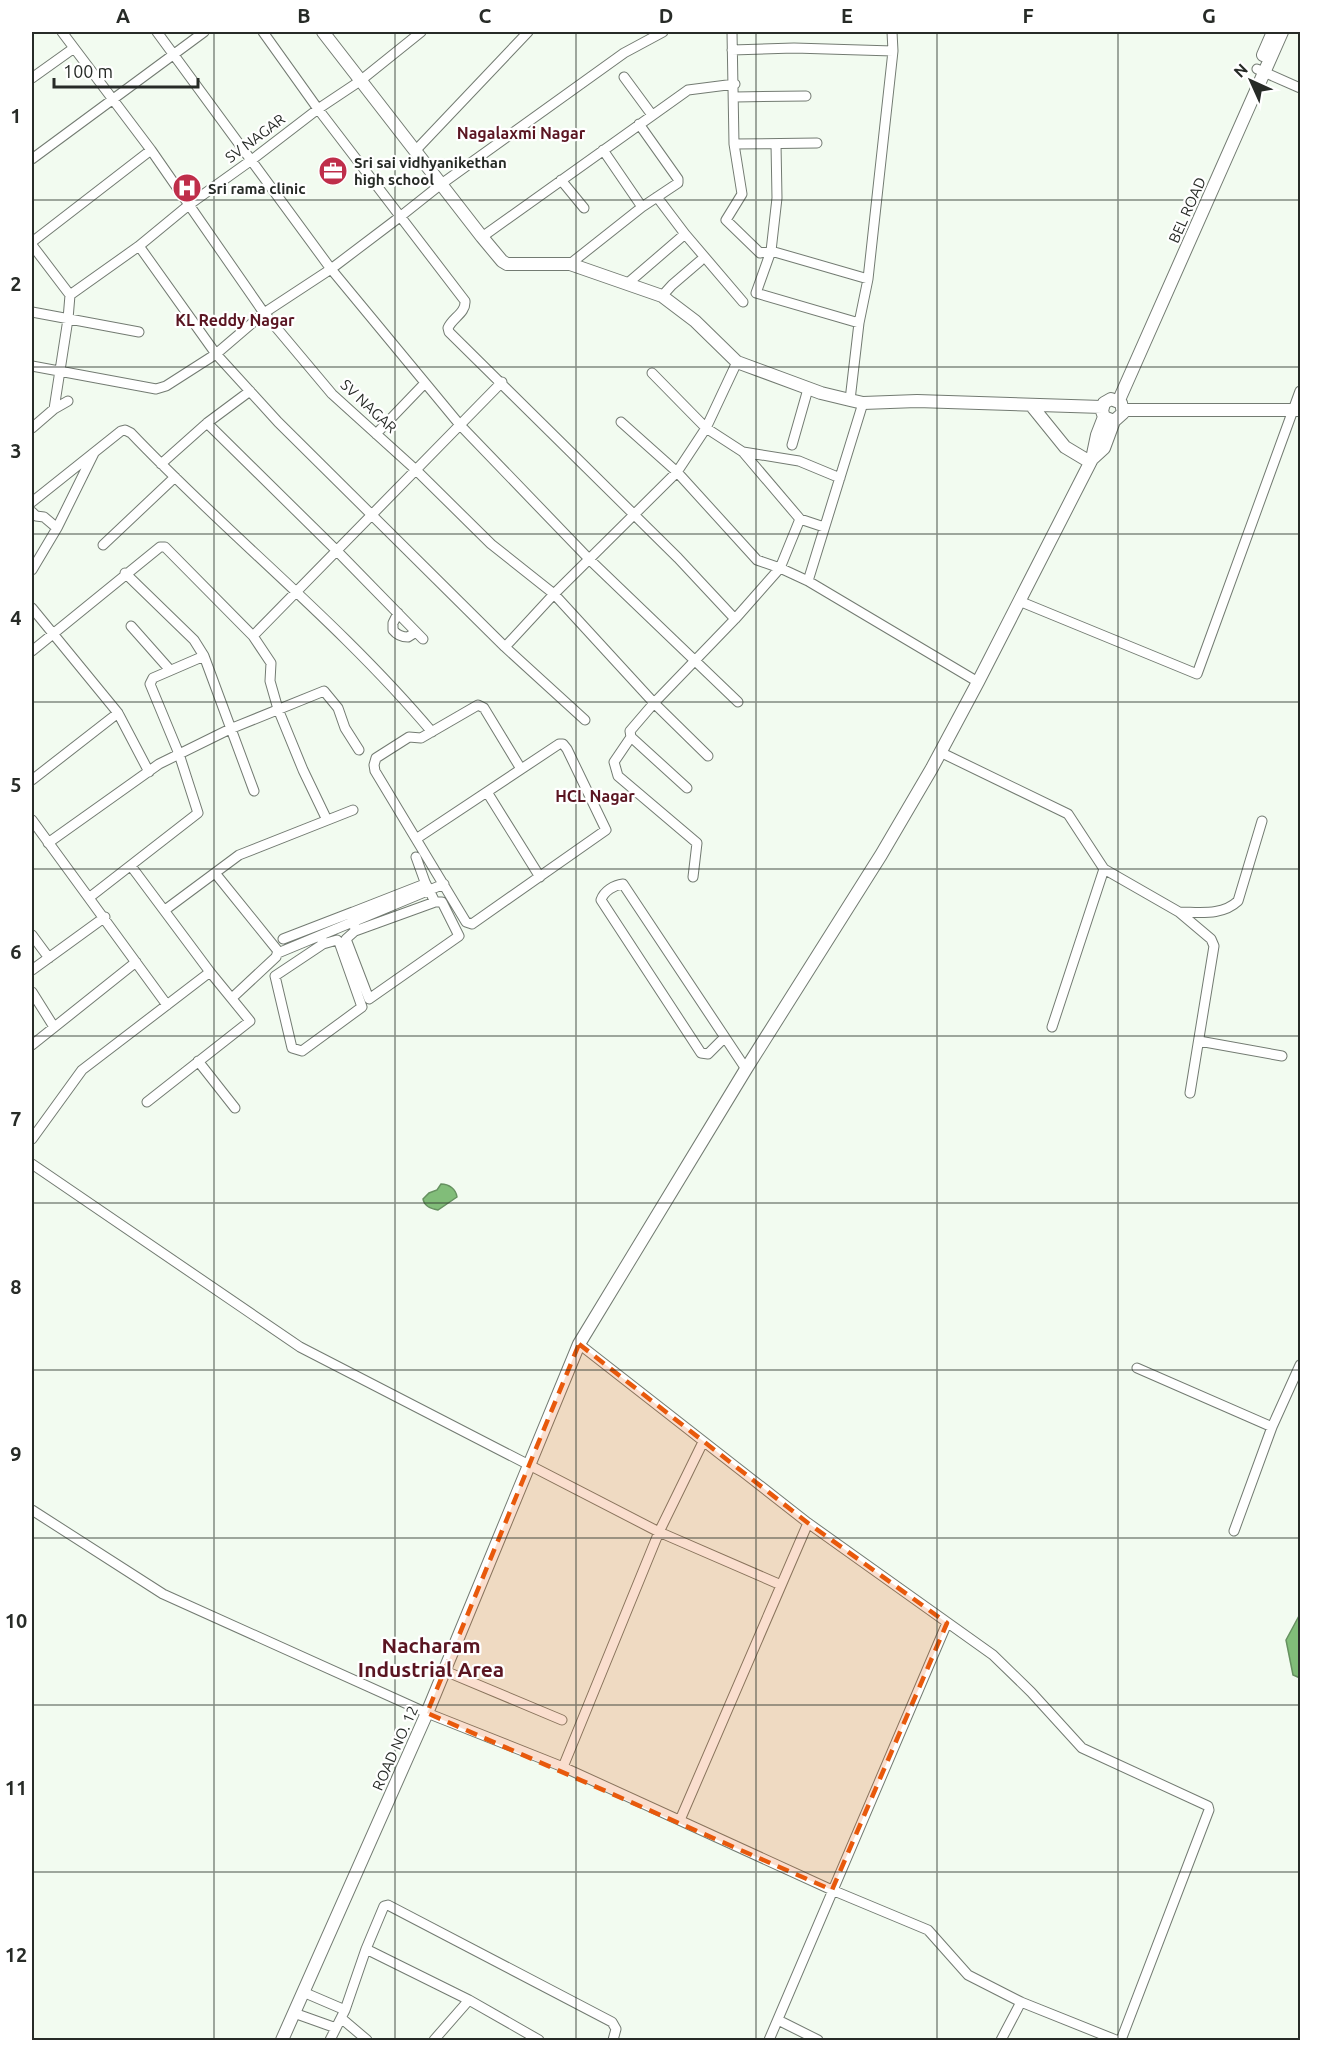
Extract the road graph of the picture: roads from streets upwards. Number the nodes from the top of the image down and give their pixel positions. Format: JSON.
{"nodes":[{"id":1,"x":62,"y":32,"type":"edge"},
{"id":2,"x":157,"y":32,"type":"edge"},
{"id":3,"x":204,"y":32,"type":"edge"},
{"id":4,"x":263,"y":32,"type":"edge"},
{"id":5,"x":323,"y":32,"type":"edge"},
{"id":6,"x":421,"y":32,"type":"edge"},
{"id":7,"x":528,"y":32,"type":"edge"},
{"id":8,"x":663,"y":32,"type":"edge"},
{"id":9,"x":732,"y":32,"type":"edge"},
{"id":10,"x":892,"y":32,"type":"edge"},
{"id":11,"x":1273,"y":32,"type":"edge"},
{"id":12,"x":1282,"y":32,"type":"edge"},
{"id":13,"x":74,"y":48,"type":"junction"},
{"id":14,"x":732,"y":50,"type":"junction"},
{"id":15,"x":892,"y":51,"type":"junction"},
{"id":16,"x":173,"y":55,"type":"junction"},
{"id":17,"x":1261,"y":70,"type":"junction"},
{"id":18,"x":624,"y":77,"type":"dead end"},
{"id":19,"x":32,"y":78,"type":"edge"},
{"id":20,"x":360,"y":81,"type":"junction"},
{"id":21,"x":735,"y":84,"type":"junction"},
{"id":22,"x":1300,"y":88,"type":"edge"},
{"id":23,"x":806,"y":96,"type":"dead end"},
{"id":24,"x":735,"y":97,"type":"junction"},
{"id":25,"x":112,"y":100,"type":"junction"},
{"id":26,"x":318,"y":109,"type":"junction"},
{"id":27,"x":652,"y":115,"type":"junction"},
{"id":28,"x":639,"y":124,"type":"junction"},
{"id":29,"x":817,"y":143,"type":"dead end"},
{"id":30,"x":734,"y":144,"type":"junction"},
{"id":31,"x":776,"y":144,"type":"junction"},
{"id":32,"x":151,"y":150,"type":"junction"},
{"id":33,"x":416,"y":150,"type":"junction"},
{"id":34,"x":603,"y":150,"type":"junction"},
{"id":35,"x":32,"y":159,"type":"edge"},
{"id":36,"x":253,"y":159,"type":"junction"},
{"id":37,"x":561,"y":180,"type":"junction"},
{"id":38,"x":440,"y":185,"type":"junction"},
{"id":39,"x":657,"y":197,"type":"junction"},
{"id":40,"x":190,"y":204,"type":"junction"},
{"id":41,"x":642,"y":207,"type":"junction"},
{"id":42,"x":584,"y":208,"type":"dead end"},
{"id":43,"x":401,"y":216,"type":"junction"},
{"id":44,"x":685,"y":234,"type":"junction"},
{"id":45,"x":482,"y":237,"type":"junction"},
{"id":46,"x":32,"y":243,"type":"edge"},
{"id":47,"x":139,"y":246,"type":"junction"},
{"id":48,"x":771,"y":251,"type":"junction"},
{"id":49,"x":700,"y":261,"type":"dead end"},
{"id":50,"x":570,"y":264,"type":"junction"},
{"id":51,"x":331,"y":268,"type":"junction"},
{"id":52,"x":868,"y":279,"type":"junction"},
{"id":53,"x":628,"y":283,"type":"junction"},
{"id":54,"x":70,"y":295,"type":"junction"},
{"id":55,"x":662,"y":296,"type":"junction"},
{"id":56,"x":742,"y":302,"type":"dead end"},
{"id":57,"x":32,"y":312,"type":"edge"},
{"id":58,"x":264,"y":313,"type":"junction"},
{"id":59,"x":68,"y":319,"type":"junction"},
{"id":60,"x":859,"y":323,"type":"junction"},
{"id":61,"x":139,"y":332,"type":"dead end"},
{"id":62,"x":216,"y":354,"type":"junction"},
{"id":63,"x":737,"y":362,"type":"junction"},
{"id":64,"x":32,"y":366,"type":"edge"},
{"id":65,"x":60,"y":373,"type":"junction"},
{"id":66,"x":652,"y":373,"type":"dead end"},
{"id":67,"x":502,"y":382,"type":"junction"},
{"id":68,"x":425,"y":383,"type":"junction"},
{"id":69,"x":808,"y":389,"type":"junction"},
{"id":70,"x":250,"y":391,"type":"junction"},
{"id":71,"x":1300,"y":391,"type":"edge"},
{"id":72,"x":68,"y":401,"type":"dead end"},
{"id":73,"x":857,"y":402,"type":"junction"},
{"id":74,"x":1031,"y":405,"type":"junction"},
{"id":75,"x":54,"y":409,"type":"junction"},
{"id":76,"x":1112,"y":409,"type":"junction"},
{"id":77,"x":1297,"y":409,"type":"edge"},
{"id":78,"x":621,"y":422,"type":"dead end"},
{"id":79,"x":207,"y":423,"type":"junction"},
{"id":80,"x":460,"y":425,"type":"junction"},
{"id":81,"x":32,"y":428,"type":"edge"},
{"id":82,"x":705,"y":428,"type":"junction"},
{"id":83,"x":376,"y":434,"type":"junction"},
{"id":84,"x":792,"y":445,"type":"dead end"},
{"id":85,"x":96,"y":449,"type":"junction"},
{"id":86,"x":742,"y":452,"type":"junction"},
{"id":87,"x":1091,"y":460,"type":"junction"},
{"id":88,"x":160,"y":464,"type":"junction"},
{"id":89,"x":416,"y":470,"type":"junction"},
{"id":90,"x":677,"y":472,"type":"junction"},
{"id":91,"x":175,"y":477,"type":"junction"},
{"id":92,"x":840,"y":478,"type":"junction"},
{"id":93,"x":32,"y":502,"type":"edge"},
{"id":94,"x":32,"y":512,"type":"edge"},
{"id":95,"x":372,"y":515,"type":"junction"},
{"id":96,"x":634,"y":516,"type":"junction"},
{"id":97,"x":800,"y":519,"type":"junction"},
{"id":98,"x":824,"y":527,"type":"junction"},
{"id":99,"x":57,"y":528,"type":"junction"},
{"id":100,"x":103,"y":544,"type":"dead end"},
{"id":101,"x":337,"y":551,"type":"junction"},
{"id":102,"x":590,"y":560,"type":"junction"},
{"id":103,"x":780,"y":568,"type":"junction"},
{"id":104,"x":32,"y":570,"type":"edge"},
{"id":105,"x":125,"y":573,"type":"junction"},
{"id":106,"x":808,"y":581,"type":"junction"},
{"id":107,"x":297,"y":591,"type":"junction"},
{"id":108,"x":554,"y":594,"type":"junction"},
{"id":109,"x":1019,"y":601,"type":"junction"},
{"id":110,"x":32,"y":608,"type":"edge"},
{"id":111,"x":398,"y":613,"type":"junction"},
{"id":112,"x":735,"y":619,"type":"junction"},
{"id":113,"x":132,"y":626,"type":"dead end"},
{"id":114,"x":416,"y":632,"type":"junction"},
{"id":115,"x":53,"y":633,"type":"junction"},
{"id":116,"x":253,"y":636,"type":"junction"},
{"id":117,"x":423,"y":639,"type":"dead end"},
{"id":118,"x":505,"y":647,"type":"junction"},
{"id":119,"x":32,"y":651,"type":"edge"},
{"id":120,"x":204,"y":656,"type":"junction"},
{"id":121,"x":696,"y":660,"type":"junction"},
{"id":122,"x":170,"y":670,"type":"junction"},
{"id":123,"x":978,"y":682,"type":"junction"},
{"id":124,"x":738,"y":702,"type":"dead end"},
{"id":125,"x":654,"y":703,"type":"junction"},
{"id":126,"x":278,"y":709,"type":"junction"},
{"id":127,"x":118,"y":713,"type":"junction"},
{"id":128,"x":585,"y":720,"type":"dead end"},
{"id":129,"x":230,"y":729,"type":"junction"},
{"id":130,"x":432,"y":732,"type":"junction"},
{"id":131,"x":631,"y":737,"type":"junction"},
{"id":132,"x":359,"y":750,"type":"dead end"},
{"id":133,"x":940,"y":752,"type":"junction"},
{"id":134,"x":179,"y":754,"type":"junction"},
{"id":135,"x":708,"y":756,"type":"dead end"},
{"id":136,"x":521,"y":769,"type":"junction"},
{"id":137,"x":149,"y":772,"type":"junction"},
{"id":138,"x":32,"y":780,"type":"edge"},
{"id":139,"x":687,"y":788,"type":"dead end"},
{"id":140,"x":254,"y":791,"type":"dead end"},
{"id":141,"x":487,"y":792,"type":"junction"},
{"id":142,"x":353,"y":810,"type":"dead end"},
{"id":143,"x":32,"y":820,"type":"edge"},
{"id":144,"x":327,"y":820,"type":"junction"},
{"id":145,"x":1262,"y":822,"type":"dead end"},
{"id":146,"x":416,"y":839,"type":"junction"},
{"id":147,"x":48,"y":843,"type":"junction"},
{"id":148,"x":416,"y":857,"type":"dead end"},
{"id":149,"x":131,"y":866,"type":"junction"},
{"id":150,"x":1104,"y":869,"type":"junction"},
{"id":151,"x":215,"y":873,"type":"junction"},
{"id":152,"x":540,"y":877,"type":"junction"},
{"id":153,"x":693,"y":877,"type":"dead end"},
{"id":154,"x":424,"y":882,"type":"junction"},
{"id":155,"x":444,"y":884,"type":"junction"},
{"id":156,"x":429,"y":892,"type":"junction"},
{"id":157,"x":90,"y":897,"type":"junction"},
{"id":158,"x":435,"y":903,"type":"junction"},
{"id":159,"x":165,"y":910,"type":"junction"},
{"id":160,"x":352,"y":912,"type":"junction"},
{"id":161,"x":1179,"y":912,"type":"junction"},
{"id":162,"x":105,"y":917,"type":"junction"},
{"id":163,"x":354,"y":927,"type":"junction"},
{"id":164,"x":32,"y":935,"type":"edge"},
{"id":165,"x":283,"y":939,"type":"dead end"},
{"id":166,"x":322,"y":940,"type":"junction"},
{"id":167,"x":278,"y":954,"type":"junction"},
{"id":168,"x":49,"y":958,"type":"junction"},
{"id":169,"x":136,"y":962,"type":"junction"},
{"id":170,"x":32,"y":970,"type":"edge"},
{"id":171,"x":210,"y":972,"type":"junction"},
{"id":172,"x":32,"y":992,"type":"edge"},
{"id":173,"x":232,"y":998,"type":"junction"},
{"id":174,"x":167,"y":1005,"type":"junction"},
{"id":175,"x":54,"y":1027,"type":"junction"},
{"id":176,"x":1052,"y":1027,"type":"dead end"},
{"id":177,"x":723,"y":1038,"type":"junction"},
{"id":178,"x":1199,"y":1041,"type":"junction"},
{"id":179,"x":32,"y":1045,"type":"edge"},
{"id":180,"x":1282,"y":1056,"type":"dead end"},
{"id":181,"x":198,"y":1061,"type":"junction"},
{"id":182,"x":746,"y":1069,"type":"junction"},
{"id":183,"x":1190,"y":1093,"type":"dead end"},
{"id":184,"x":147,"y":1102,"type":"dead end"},
{"id":185,"x":235,"y":1108,"type":"dead end"},
{"id":186,"x":32,"y":1139,"type":"edge"},
{"id":187,"x":32,"y":1164,"type":"edge"},
{"id":188,"x":579,"y":1344,"type":"junction"},
{"id":189,"x":1137,"y":1368,"type":"dead end"},
{"id":190,"x":1300,"y":1370,"type":"edge"},
{"id":191,"x":1272,"y":1427,"type":"junction"},
{"id":192,"x":703,"y":1442,"type":"junction"},
{"id":193,"x":530,"y":1465,"type":"junction"},
{"id":194,"x":32,"y":1510,"type":"edge"},
{"id":195,"x":808,"y":1523,"type":"junction"},
{"id":196,"x":1234,"y":1531,"type":"dead end"},
{"id":197,"x":659,"y":1532,"type":"junction"},
{"id":198,"x":781,"y":1585,"type":"junction"},
{"id":199,"x":947,"y":1623,"type":"junction"},
{"id":200,"x":445,"y":1671,"type":"junction"},
{"id":201,"x":427,"y":1713,"type":"junction"},
{"id":202,"x":562,"y":1720,"type":"dead end"},
{"id":203,"x":563,"y":1767,"type":"junction"},
{"id":204,"x":680,"y":1820,"type":"junction"},
{"id":205,"x":832,"y":1890,"type":"junction"},
{"id":206,"x":366,"y":1949,"type":"junction"},
{"id":207,"x":303,"y":1992,"type":"junction"},
{"id":208,"x":469,"y":2000,"type":"junction"},
{"id":209,"x":1021,"y":2002,"type":"junction"},
{"id":210,"x":294,"y":2013,"type":"junction"},
{"id":211,"x":343,"y":2014,"type":"junction"},
{"id":212,"x":778,"y":2020,"type":"junction"},
{"id":213,"x":336,"y":2028,"type":"junction"},
{"id":214,"x":282,"y":2040,"type":"edge"},
{"id":215,"x":330,"y":2040,"type":"edge"},
{"id":216,"x":367,"y":2040,"type":"edge"},
{"id":217,"x":434,"y":2040,"type":"edge"},
{"id":218,"x":536,"y":2040,"type":"edge"},
{"id":219,"x":613,"y":2040,"type":"edge"},
{"id":220,"x":769,"y":2040,"type":"edge"},
{"id":221,"x":819,"y":2040,"type":"edge"},
{"id":222,"x":1001,"y":2040,"type":"edge"},
{"id":223,"x":1116,"y":2040,"type":"edge"},
{"id":224,"x":1121,"y":2040,"type":"edge"}],
"edges":[{"from":1,"to":13,"type":"street","name":"SV NAGAR"},
{"from":2,"to":16,"type":"street"},
{"from":3,"to":16,"type":"street"},
{"from":4,"to":26,"type":"street"},
{"from":5,"to":20,"type":"street"},
{"from":6,"to":20,"type":"street","name":"SV NAGAR"},
{"from":7,"to":33,"type":"street"},
{"from":8,"to":38,"type":"street"},
{"from":9,"to":14,"type":"street"},
{"from":10,"to":15,"type":"street"},
{"from":11,"to":17,"type":"street","name":"BEL ROAD"},
{"from":12,"to":17,"type":"street","name":"BEL ROAD"},
{"from":13,"to":19,"type":"street"},
{"from":13,"to":25,"type":"street","name":"SV NAGAR"},
{"from":14,"to":15,"type":"street"},
{"from":14,"to":21,"type":"street"},
{"from":15,"to":52,"type":"street"},
{"from":16,"to":25,"type":"street"},
{"from":16,"to":36,"type":"street"},
{"from":17,"to":22,"type":"street"},
{"from":17,"to":76,"type":"street","name":"BEL ROAD"},
{"from":18,"to":27,"type":"street"},
{"from":20,"to":26,"type":"street","name":"SV NAGAR"},
{"from":20,"to":33,"type":"street"},
{"from":21,"to":24,"type":"street"},
{"from":21,"to":27,"type":"street"},
{"from":23,"to":24,"type":"street"},
{"from":24,"to":30,"type":"street"},
{"from":25,"to":32,"type":"street","name":"SV NAGAR"},
{"from":25,"to":35,"type":"street"},
{"from":26,"to":36,"type":"street","name":"SV NAGAR"},
{"from":26,"to":43,"type":"street"},
{"from":27,"to":28,"type":"street"},
{"from":28,"to":34,"type":"street"},
{"from":28,"to":39,"type":"street"},
{"from":29,"to":31,"type":"street"},
{"from":30,"to":31,"type":"street"},
{"from":30,"to":48,"type":"street"},
{"from":31,"to":48,"type":"street"},
{"from":32,"to":40,"type":"street","name":"SV NAGAR"},
{"from":32,"to":46,"type":"street"},
{"from":33,"to":38,"type":"street"},
{"from":34,"to":37,"type":"street"},
{"from":34,"to":41,"type":"street"},
{"from":36,"to":40,"type":"street","name":"SV NAGAR"},
{"from":36,"to":51,"type":"street"},
{"from":37,"to":42,"type":"street"},
{"from":37,"to":45,"type":"street"},
{"from":38,"to":43,"type":"street"},
{"from":38,"to":45,"type":"street"},
{"from":39,"to":41,"type":"street"},
{"from":39,"to":44,"type":"street"},
{"from":40,"to":47,"type":"street","name":"SV NAGAR"},
{"from":40,"to":58,"type":"street","name":"SV NAGAR"},
{"from":41,"to":50,"type":"street"},
{"from":43,"to":51,"type":"street"},
{"from":43,"to":67,"type":"street"},
{"from":44,"to":53,"type":"street"},
{"from":44,"to":56,"type":"street"},
{"from":45,"to":50,"type":"street"},
{"from":46,"to":54,"type":"street"},
{"from":47,"to":54,"type":"street","name":"SV NAGAR"},
{"from":47,"to":62,"type":"street"},
{"from":48,"to":52,"type":"street"},
{"from":48,"to":60,"type":"street"},
{"from":49,"to":55,"type":"street"},
{"from":50,"to":53,"type":"street"},
{"from":51,"to":58,"type":"street"},
{"from":51,"to":68,"type":"street"},
{"from":52,"to":60,"type":"street"},
{"from":53,"to":55,"type":"street"},
{"from":54,"to":59,"type":"street"},
{"from":55,"to":63,"type":"street"},
{"from":57,"to":59,"type":"street"},
{"from":58,"to":62,"type":"street"},
{"from":58,"to":83,"type":"street","name":"SV NAGAR"},
{"from":59,"to":61,"type":"street"},
{"from":59,"to":65,"type":"street"},
{"from":60,"to":73,"type":"street"},
{"from":62,"to":65,"type":"street"},
{"from":62,"to":70,"type":"street"},
{"from":63,"to":69,"type":"street"},
{"from":63,"to":82,"type":"street"},
{"from":64,"to":65,"type":"street"},
{"from":65,"to":75,"type":"street"},
{"from":66,"to":82,"type":"street"},
{"from":67,"to":80,"type":"street"},
{"from":67,"to":96,"type":"street"},
{"from":68,"to":80,"type":"street"},
{"from":68,"to":83,"type":"street"},
{"from":69,"to":73,"type":"street"},
{"from":69,"to":84,"type":"street"},
{"from":70,"to":79,"type":"street"},
{"from":70,"to":95,"type":"street"},
{"from":71,"to":77,"type":"street"},
{"from":72,"to":75,"type":"street"},
{"from":73,"to":74,"type":"street"},
{"from":73,"to":92,"type":"street"},
{"from":74,"to":76,"type":"street"},
{"from":74,"to":87,"type":"street"},
{"from":75,"to":81,"type":"street"},
{"from":76,"to":77,"type":"street"},
{"from":76,"to":87,"type":"street","name":"BEL ROAD"},
{"from":77,"to":109,"type":"street"},
{"from":78,"to":90,"type":"street"},
{"from":79,"to":88,"type":"street"},
{"from":79,"to":101,"type":"street"},
{"from":80,"to":89,"type":"street"},
{"from":80,"to":102,"type":"street"},
{"from":82,"to":86,"type":"street"},
{"from":82,"to":90,"type":"street"},
{"from":83,"to":89,"type":"street","name":"SV NAGAR"},
{"from":85,"to":88,"type":"street"},
{"from":85,"to":93,"type":"street"},
{"from":85,"to":99,"type":"street"},
{"from":86,"to":92,"type":"street"},
{"from":86,"to":97,"type":"street"},
{"from":87,"to":109,"type":"street","name":"BEL ROAD"},
{"from":88,"to":91,"type":"street"},
{"from":89,"to":95,"type":"street"},
{"from":89,"to":108,"type":"street","name":"SV NAGAR"},
{"from":90,"to":96,"type":"street"},
{"from":90,"to":103,"type":"street"},
{"from":91,"to":100,"type":"street"},
{"from":91,"to":107,"type":"street"},
{"from":92,"to":98,"type":"street"},
{"from":94,"to":99,"type":"street"},
{"from":95,"to":101,"type":"street"},
{"from":95,"to":118,"type":"street"},
{"from":96,"to":102,"type":"street"},
{"from":96,"to":112,"type":"street"},
{"from":97,"to":98,"type":"street"},
{"from":97,"to":103,"type":"street"},
{"from":98,"to":106,"type":"street"},
{"from":99,"to":104,"type":"street"},
{"from":101,"to":107,"type":"street"},
{"from":101,"to":111,"type":"street"},
{"from":102,"to":108,"type":"street"},
{"from":102,"to":121,"type":"street"},
{"from":103,"to":106,"type":"street"},
{"from":103,"to":112,"type":"street"},
{"from":105,"to":115,"type":"street"},
{"from":105,"to":116,"type":"street"},
{"from":105,"to":120,"type":"street"},
{"from":106,"to":123,"type":"street"},
{"from":107,"to":116,"type":"street"},
{"from":107,"to":130,"type":"street"},
{"from":108,"to":118,"type":"street"},
{"from":108,"to":125,"type":"street","name":"SV NAGAR"},
{"from":109,"to":123,"type":"street","name":"BEL ROAD"},
{"from":110,"to":115,"type":"street"},
{"from":111,"to":114,"type":"street"},
{"from":111,"to":114,"type":"street"},
{"from":112,"to":121,"type":"street"},
{"from":113,"to":122,"type":"street"},
{"from":114,"to":117,"type":"street"},
{"from":115,"to":119,"type":"street"},
{"from":115,"to":127,"type":"street"},
{"from":116,"to":126,"type":"street"},
{"from":118,"to":128,"type":"street"},
{"from":120,"to":122,"type":"street"},
{"from":120,"to":129,"type":"street"},
{"from":121,"to":124,"type":"street"},
{"from":121,"to":125,"type":"street"},
{"from":122,"to":134,"type":"street"},
{"from":123,"to":133,"type":"street","name":"BEL ROAD"},
{"from":125,"to":131,"type":"street"},
{"from":125,"to":135,"type":"street","name":"SV NAGAR"},
{"from":126,"to":129,"type":"street"},
{"from":126,"to":132,"type":"street"},
{"from":126,"to":144,"type":"street"},
{"from":127,"to":137,"type":"street"},
{"from":127,"to":138,"type":"street"},
{"from":129,"to":134,"type":"street"},
{"from":129,"to":140,"type":"street"},
{"from":130,"to":136,"type":"street"},
{"from":130,"to":146,"type":"street"},
{"from":131,"to":139,"type":"street"},
{"from":131,"to":153,"type":"street"},
{"from":133,"to":150,"type":"street"},
{"from":133,"to":182,"type":"street","name":"BEL ROAD"},
{"from":134,"to":137,"type":"street"},
{"from":134,"to":149,"type":"street"},
{"from":136,"to":141,"type":"street"},
{"from":136,"to":152,"type":"street"},
{"from":137,"to":147,"type":"street"},
{"from":141,"to":146,"type":"street"},
{"from":141,"to":152,"type":"street"},
{"from":142,"to":144,"type":"street"},
{"from":143,"to":147,"type":"street"},
{"from":144,"to":151,"type":"street"},
{"from":145,"to":161,"type":"street"},
{"from":146,"to":155,"type":"street"},
{"from":147,"to":157,"type":"street"},
{"from":148,"to":154,"type":"street"},
{"from":149,"to":157,"type":"street"},
{"from":149,"to":159,"type":"street"},
{"from":150,"to":161,"type":"street"},
{"from":150,"to":176,"type":"street"},
{"from":151,"to":159,"type":"street"},
{"from":151,"to":167,"type":"street"},
{"from":152,"to":155,"type":"street"},
{"from":154,"to":156,"type":"street"},
{"from":154,"to":160,"type":"street"},
{"from":155,"to":156,"type":"street"},
{"from":156,"to":158,"type":"street"},
{"from":156,"to":163,"type":"street"},
{"from":157,"to":162,"type":"street"},
{"from":158,"to":163,"type":"street"},
{"from":158,"to":163,"type":"street"},
{"from":159,"to":171,"type":"street"},
{"from":160,"to":163,"type":"street"},
{"from":160,"to":165,"type":"street"},
{"from":161,"to":178,"type":"street"},
{"from":162,"to":168,"type":"street"},
{"from":162,"to":169,"type":"street"},
{"from":163,"to":166,"type":"street"},
{"from":164,"to":168,"type":"street"},
{"from":166,"to":166,"type":"street"},
{"from":166,"to":167,"type":"street"},
{"from":167,"to":173,"type":"street"},
{"from":168,"to":170,"type":"street"},
{"from":169,"to":174,"type":"street"},
{"from":169,"to":175,"type":"street"},
{"from":171,"to":173,"type":"street"},
{"from":171,"to":174,"type":"street"},
{"from":172,"to":175,"type":"street"},
{"from":173,"to":181,"type":"street"},
{"from":174,"to":186,"type":"street"},
{"from":175,"to":179,"type":"street"},
{"from":177,"to":177,"type":"street"},
{"from":177,"to":182,"type":"street"},
{"from":178,"to":180,"type":"street"},
{"from":178,"to":183,"type":"street"},
{"from":181,"to":184,"type":"street"},
{"from":181,"to":185,"type":"street"},
{"from":182,"to":188,"type":"street","name":"ROAD NO. 12"},
{"from":187,"to":193,"type":"street"},
{"from":188,"to":192,"type":"street"},
{"from":188,"to":193,"type":"street","name":"ROAD NO. 12"},
{"from":189,"to":191,"type":"street"},
{"from":190,"to":191,"type":"street"},
{"from":191,"to":196,"type":"street"},
{"from":192,"to":195,"type":"street"},
{"from":192,"to":197,"type":"street"},
{"from":193,"to":197,"type":"street"},
{"from":193,"to":200,"type":"street","name":"ROAD NO. 12"},
{"from":194,"to":201,"type":"street"},
{"from":195,"to":198,"type":"street"},
{"from":195,"to":199,"type":"street"},
{"from":197,"to":198,"type":"street"},
{"from":197,"to":203,"type":"street"},
{"from":198,"to":204,"type":"street"},
{"from":199,"to":205,"type":"street"},
{"from":199,"to":224,"type":"street"},
{"from":200,"to":201,"type":"street","name":"ROAD NO. 12"},
{"from":200,"to":202,"type":"street"},
{"from":201,"to":203,"type":"street"},
{"from":201,"to":207,"type":"street","name":"ROAD NO. 12"},
{"from":203,"to":204,"type":"street"},
{"from":204,"to":205,"type":"street"},
{"from":205,"to":209,"type":"street"},
{"from":205,"to":212,"type":"street"},
{"from":206,"to":208,"type":"street"},
{"from":206,"to":211,"type":"street"},
{"from":206,"to":219,"type":"street"},
{"from":207,"to":210,"type":"street","name":"ROAD NO. 12"},
{"from":207,"to":211,"type":"street"},
{"from":208,"to":217,"type":"street"},
{"from":208,"to":218,"type":"street"},
{"from":209,"to":222,"type":"street"},
{"from":209,"to":223,"type":"street"},
{"from":210,"to":213,"type":"street"},
{"from":210,"to":214,"type":"street","name":"ROAD NO. 12"},
{"from":211,"to":213,"type":"street"},
{"from":211,"to":216,"type":"street"},
{"from":212,"to":220,"type":"street"},
{"from":212,"to":221,"type":"street"},
{"from":213,"to":215,"type":"street"}]}
